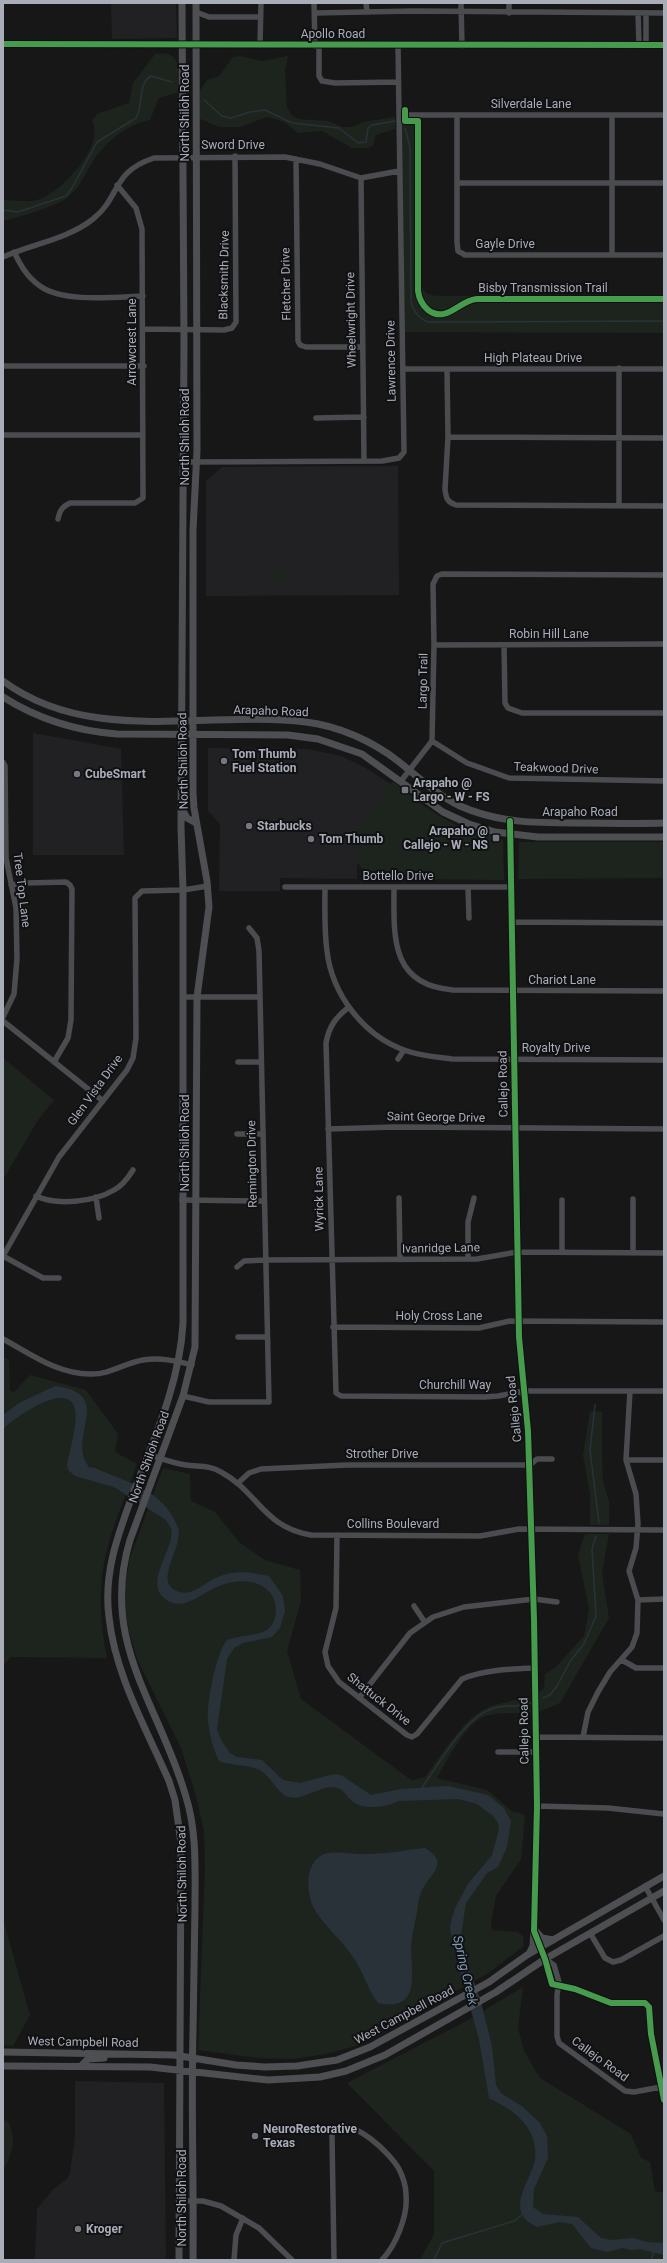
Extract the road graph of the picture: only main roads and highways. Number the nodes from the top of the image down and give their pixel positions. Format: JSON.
{"nodes":[{"id":1,"x":182,"y":3,"type":"edge"},
{"id":2,"x":196,"y":3,"type":"edge"},
{"id":3,"x":182,"y":585,"type":"junction"},
{"id":4,"x":194,"y":585,"type":"junction"},
{"id":5,"x":182,"y":666,"type":"junction"},
{"id":6,"x":194,"y":666,"type":"junction"},
{"id":7,"x":3,"y":681,"type":"edge"},
{"id":8,"x":3,"y":697,"type":"edge"},
{"id":9,"x":57,"y":709,"type":"junction"},
{"id":10,"x":52,"y":721,"type":"junction"},
{"id":11,"x":182,"y":721,"type":"junction"},
{"id":12,"x":194,"y":721,"type":"junction"},
{"id":13,"x":324,"y":726,"type":"junction"},
{"id":14,"x":181,"y":734,"type":"junction"},
{"id":15,"x":194,"y":734,"type":"junction"},
{"id":16,"x":320,"y":739,"type":"junction"},
{"id":17,"x":181,"y":807,"type":"junction"},
{"id":18,"x":196,"y":823,"type":"junction"},
{"id":19,"x":664,"y":824,"type":"edge"},
{"id":20,"x":664,"y":837,"type":"edge"},
{"id":21,"x":664,"y":1876,"type":"edge"},
{"id":22,"x":664,"y":1891,"type":"edge"},
{"id":23,"x":553,"y":1940,"type":"junction"},
{"id":24,"x":529,"y":1954,"type":"junction"},
{"id":25,"x":3,"y":2052,"type":"edge"},
{"id":26,"x":138,"y":2054,"type":"junction"},
{"id":27,"x":180,"y":2056,"type":"junction"},
{"id":28,"x":192,"y":2058,"type":"junction"},
{"id":29,"x":3,"y":2066,"type":"edge"},
{"id":30,"x":80,"y":2067,"type":"junction"},
{"id":31,"x":180,"y":2069,"type":"junction"},
{"id":32,"x":192,"y":2071,"type":"junction"},
{"id":33,"x":179,"y":2260,"type":"edge"},
{"id":34,"x":193,"y":2260,"type":"edge"}],
"edges":[{"from":1,"to":3,"type":"main road","name":"North Shiloh Road"},
{"from":2,"to":4,"type":"main road","name":"North Shiloh Road"},
{"from":3,"to":4,"type":"main road"},
{"from":3,"to":5,"type":"main road","name":"North Shiloh Road"},
{"from":4,"to":6,"type":"main road","name":"North Shiloh Road"},
{"from":5,"to":6,"type":"main road"},
{"from":5,"to":11,"type":"main road","name":"North Shiloh Road"},
{"from":6,"to":12,"type":"main road","name":"North Shiloh Road"},
{"from":7,"to":9,"type":"main road","name":"Arapaho Road"},
{"from":8,"to":10,"type":"main road","name":"Arapaho Road"},
{"from":9,"to":10,"type":"main road"},
{"from":9,"to":11,"type":"main road","name":"Arapaho Road"},
{"from":10,"to":14,"type":"main road","name":"Arapaho Road"},
{"from":11,"to":12,"type":"main road","name":"Arapaho Road"},
{"from":11,"to":14,"type":"main road","name":"North Shiloh Road"},
{"from":12,"to":13,"type":"main road","name":"Arapaho Road"},
{"from":12,"to":15,"type":"main road","name":"North Shiloh Road"},
{"from":13,"to":16,"type":"main road"},
{"from":13,"to":19,"type":"main road","name":"Arapaho Road"},
{"from":14,"to":15,"type":"main road","name":"Arapaho Road"},
{"from":14,"to":17,"type":"main road","name":"North Shiloh Road"},
{"from":15,"to":16,"type":"main road","name":"Arapaho Road"},
{"from":15,"to":18,"type":"main road","name":"North Shiloh Road"},
{"from":16,"to":20,"type":"main road","name":"Arapaho Road"},
{"from":17,"to":18,"type":"main road"},
{"from":17,"to":27,"type":"main road","name":"North Shiloh Road"},
{"from":18,"to":28,"type":"main road","name":"North Shiloh Road"},
{"from":21,"to":23,"type":"main road","name":"West Campbell Road"},
{"from":22,"to":32,"type":"main road","name":"West Campbell Road"},
{"from":23,"to":24,"type":"main road","name":"West Campbell Road"},
{"from":23,"to":24,"type":"main road"},
{"from":24,"to":28,"type":"main road","name":"West Campbell Road"},
{"from":25,"to":26,"type":"main road","name":"West Campbell Road"},
{"from":26,"to":27,"type":"main road","name":"West Campbell Road"},
{"from":26,"to":30,"type":"main road"},
{"from":27,"to":28,"type":"main road","name":"West Campbell Road"},
{"from":27,"to":31,"type":"main road","name":"North Shiloh Road"},
{"from":28,"to":32,"type":"main road","name":"North Shiloh Road"},
{"from":29,"to":30,"type":"main road","name":"West Campbell Road"},
{"from":30,"to":31,"type":"main road","name":"West Campbell Road"},
{"from":31,"to":32,"type":"main road","name":"West Campbell Road"},
{"from":31,"to":33,"type":"main road","name":"North Shiloh Road"},
{"from":32,"to":34,"type":"main road","name":"North Shiloh Road"}]}
